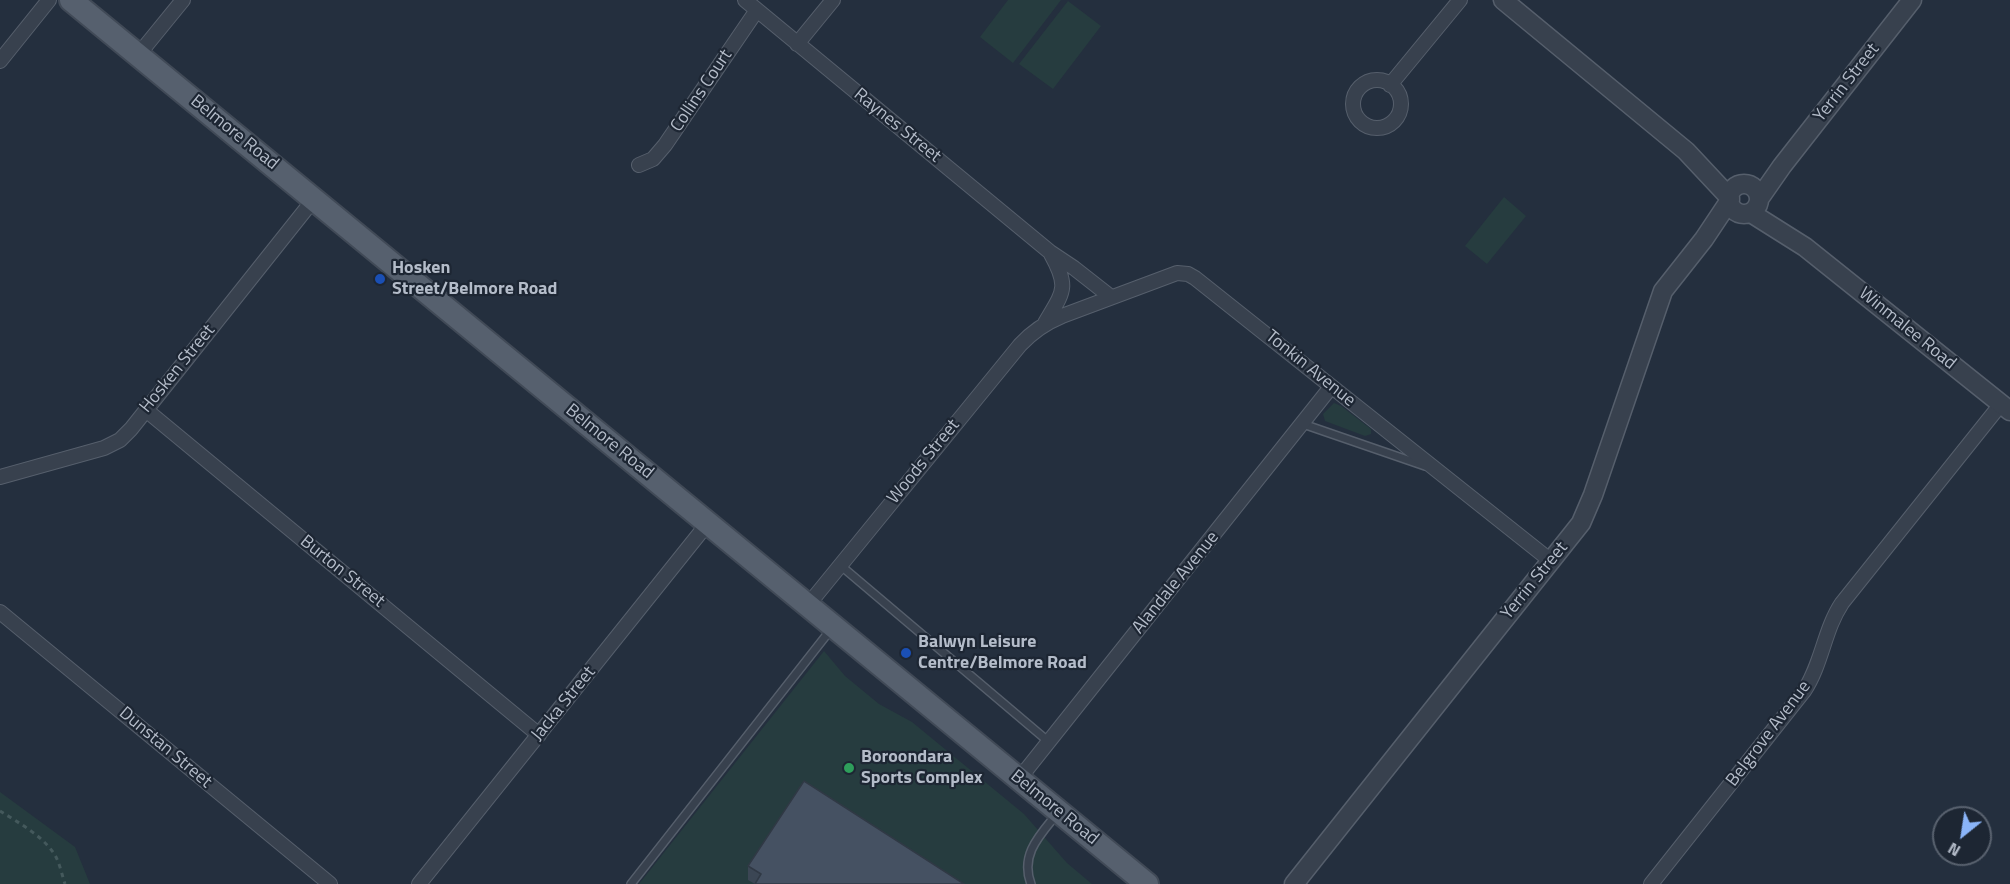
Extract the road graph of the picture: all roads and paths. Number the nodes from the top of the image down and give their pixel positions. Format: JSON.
{"nodes":[{"id":1,"x":49,"y":0,"type":"edge"},
{"id":2,"x":71,"y":0,"type":"edge"},
{"id":3,"x":183,"y":0,"type":"edge"},
{"id":4,"x":745,"y":0,"type":"edge"},
{"id":5,"x":833,"y":0,"type":"edge"},
{"id":6,"x":1460,"y":0,"type":"edge"},
{"id":7,"x":1503,"y":0,"type":"edge"},
{"id":8,"x":1912,"y":0,"type":"edge"},
{"id":9,"x":757,"y":10,"type":"junction"},
{"id":10,"x":797,"y":44,"type":"junction"},
{"id":11,"x":139,"y":54,"type":"junction"},
{"id":12,"x":0,"y":61,"type":"edge"},
{"id":13,"x":1390,"y":85,"type":"dead end"},
{"id":14,"x":639,"y":165,"type":"dead end"},
{"id":15,"x":314,"y":199,"type":"junction"},
{"id":16,"x":1745,"y":199,"type":"junction"},
{"id":17,"x":1050,"y":252,"type":"junction"},
{"id":18,"x":1111,"y":297,"type":"junction"},
{"id":19,"x":1045,"y":323,"type":"junction"},
{"id":20,"x":1332,"y":387,"type":"junction"},
{"id":21,"x":2006,"y":407,"type":"edge"},
{"id":22,"x":146,"y":410,"type":"junction"},
{"id":23,"x":1303,"y":424,"type":"junction"},
{"id":24,"x":1436,"y":470,"type":"junction"},
{"id":25,"x":0,"y":477,"type":"edge"},
{"id":26,"x":708,"y":523,"type":"junction"},
{"id":27,"x":1551,"y":561,"type":"junction"},
{"id":28,"x":840,"y":565,"type":"junction"},
{"id":29,"x":808,"y":605,"type":"junction"},
{"id":30,"x":0,"y":612,"type":"edge"},
{"id":31,"x":834,"y":626,"type":"junction"},
{"id":32,"x":539,"y":735,"type":"junction"},
{"id":33,"x":1049,"y":742,"type":"junction"},
{"id":34,"x":1019,"y":779,"type":"junction"},
{"id":35,"x":0,"y":812,"type":"edge"},
{"id":36,"x":1059,"y":812,"type":"junction"},
{"id":37,"x":65,"y":884,"type":"edge"},
{"id":38,"x":330,"y":884,"type":"edge"},
{"id":39,"x":419,"y":884,"type":"edge"},
{"id":40,"x":631,"y":884,"type":"edge"},
{"id":41,"x":1031,"y":884,"type":"edge"},
{"id":42,"x":1147,"y":884,"type":"edge"},
{"id":43,"x":1294,"y":884,"type":"edge"},
{"id":44,"x":1651,"y":884,"type":"edge"}],
"edges":[{"from":1,"to":12,"type":"street"},
{"from":2,"to":11,"type":"main road","name":"Belmore Road"},
{"from":3,"to":11,"type":"street"},
{"from":4,"to":9,"type":"street","name":"Raynes Street"},
{"from":5,"to":10,"type":"street"},
{"from":6,"to":13,"type":"street"},
{"from":7,"to":16,"type":"street","name":"Winmalee Road"},
{"from":8,"to":16,"type":"street","name":"Yerrin Street"},
{"from":9,"to":10,"type":"street","name":"Raynes Street"},
{"from":9,"to":14,"type":"street","name":"Collins Court"},
{"from":10,"to":17,"type":"street","name":"Raynes Street"},
{"from":11,"to":15,"type":"main road","name":"Belmore Road"},
{"from":15,"to":22,"type":"street","name":"Hosken Street"},
{"from":15,"to":26,"type":"main road","name":"Belmore Road"},
{"from":16,"to":21,"type":"street","name":"Winmalee Road"},
{"from":16,"to":27,"type":"street","name":"Yerrin Street"},
{"from":17,"to":18,"type":"street","name":"Raynes Street"},
{"from":17,"to":19,"type":"street","name":"Raynes Street"},
{"from":18,"to":19,"type":"street","name":"Tonkin Avenue"},
{"from":18,"to":20,"type":"street","name":"Tonkin Avenue"},
{"from":19,"to":28,"type":"street","name":"Woods Street"},
{"from":20,"to":23,"type":"street","name":"Alandale Avenue"},
{"from":20,"to":24,"type":"street","name":"Tonkin Avenue"},
{"from":21,"to":44,"type":"street","name":"Belgrove Avenue"},
{"from":22,"to":25,"type":"street","name":"Hosken Street"},
{"from":22,"to":32,"type":"street","name":"Burton Street"},
{"from":23,"to":24,"type":"lane"},
{"from":23,"to":33,"type":"street","name":"Alandale Avenue"},
{"from":24,"to":27,"type":"street","name":"Tonkin Avenue"},
{"from":26,"to":29,"type":"main road","name":"Belmore Road"},
{"from":26,"to":32,"type":"street","name":"Jacka Street"},
{"from":27,"to":43,"type":"street","name":"Yerrin Street"},
{"from":28,"to":29,"type":"street","name":"Woods Street"},
{"from":28,"to":33,"type":"lane"},
{"from":29,"to":31,"type":"main road","name":"Belmore Road"},
{"from":30,"to":38,"type":"street","name":"Dunstan Street"},
{"from":31,"to":34,"type":"main road","name":"Belmore Road"},
{"from":31,"to":40,"type":"lane"},
{"from":32,"to":39,"type":"street","name":"Jacka Street"},
{"from":33,"to":34,"type":"street","name":"Alandale Avenue"},
{"from":34,"to":36,"type":"main road","name":"Belmore Road"},
{"from":35,"to":37,"type":"path"},
{"from":36,"to":41,"type":"lane"},
{"from":36,"to":42,"type":"main road","name":"Belmore Road"}]}
